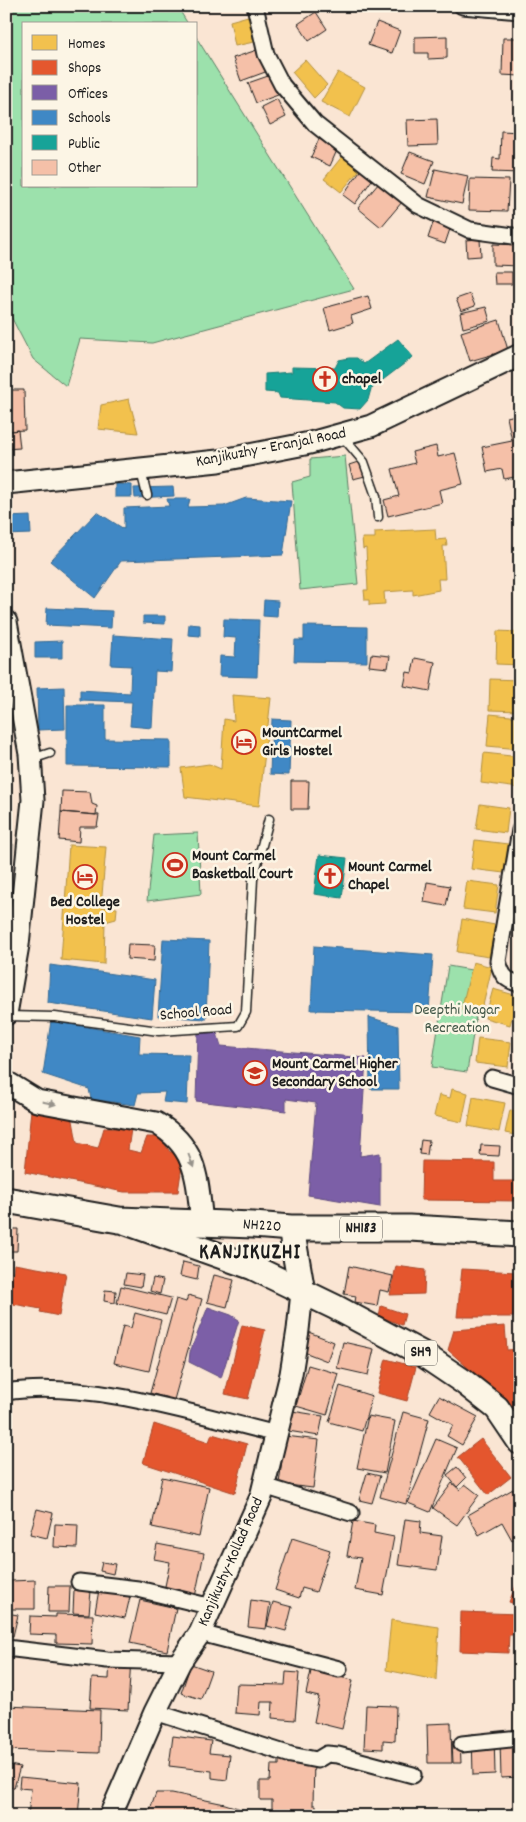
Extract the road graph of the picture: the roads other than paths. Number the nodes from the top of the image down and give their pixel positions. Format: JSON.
{"nodes":[{"id":1,"x":255,"y":6,"type":"edge"},
{"id":2,"x":462,"y":6,"type":"edge"},
{"id":3,"x":520,"y":11,"type":"edge"},
{"id":4,"x":520,"y":237,"type":"edge"},
{"id":5,"x":520,"y":356,"type":"edge"},
{"id":6,"x":341,"y":435,"type":"junction"},
{"id":7,"x":140,"y":469,"type":"junction"},
{"id":8,"x":6,"y":483,"type":"edge"},
{"id":9,"x":147,"y":495,"type":"dead end"},
{"id":10,"x":378,"y":517,"type":"dead end"},
{"id":11,"x":6,"y":622,"type":"edge"},
{"id":12,"x":269,"y":819,"type":"dead end"},
{"id":13,"x":520,"y":830,"type":"edge"},
{"id":14,"x":520,"y":984,"type":"edge"},
{"id":15,"x":6,"y":1015,"type":"edge"},
{"id":16,"x":492,"y":1078,"type":"dead end"},
{"id":17,"x":6,"y":1082,"type":"edge"},
{"id":18,"x":520,"y":1086,"type":"edge"},
{"id":19,"x":6,"y":1200,"type":"edge"},
{"id":20,"x":119,"y":1220,"type":"junction"},
{"id":21,"x":202,"y":1223,"type":"junction"},
{"id":22,"x":291,"y":1228,"type":"junction"},
{"id":23,"x":520,"y":1234,"type":"edge"},
{"id":24,"x":302,"y":1292,"type":"junction"},
{"id":25,"x":6,"y":1392,"type":"edge"},
{"id":26,"x":277,"y":1434,"type":"junction"},
{"id":27,"x":520,"y":1442,"type":"edge"},
{"id":28,"x":264,"y":1486,"type":"junction"},
{"id":29,"x":351,"y":1513,"type":"dead end"},
{"id":30,"x":79,"y":1582,"type":"dead end"},
{"id":31,"x":212,"y":1607,"type":"junction"},
{"id":32,"x":200,"y":1634,"type":"junction"},
{"id":33,"x":6,"y":1648,"type":"edge"},
{"id":34,"x":180,"y":1662,"type":"junction"},
{"id":35,"x":339,"y":1668,"type":"dead end"},
{"id":36,"x":155,"y":1712,"type":"junction"},
{"id":37,"x":520,"y":1738,"type":"edge"},
{"id":38,"x":462,"y":1744,"type":"dead end"},
{"id":39,"x":413,"y":1774,"type":"dead end"},
{"id":40,"x":110,"y":1816,"type":"edge"}],
"edges":[{"from":1,"to":4,"type":"street"},
{"from":2,"to":3,"type":"street"},
{"from":5,"to":6,"type":"main road","name":"Kanjikuzhy - Eranjal Road"},
{"from":6,"to":7,"type":"main road","name":"Kanjikuzhy - Eranjal Road"},
{"from":6,"to":10,"type":"lane"},
{"from":7,"to":8,"type":"main road","name":"Kanjikuzhy - Eranjal Road"},
{"from":7,"to":9,"type":"lane"},
{"from":11,"to":15,"type":"main road"},
{"from":12,"to":15,"type":"lane","name":"School Road"},
{"from":13,"to":14,"type":"street"},
{"from":16,"to":18,"type":"street"},
{"from":17,"to":21,"type":"main road","one_way":true},
{"from":19,"to":20,"type":"highway","name":"NH220","number":"NH183"},
{"from":20,"to":21,"type":"highway","name":"NH220","number":"NH183"},
{"from":20,"to":24,"type":"main road"},
{"from":21,"to":22,"type":"highway","name":"NH220","number":"NH183"},
{"from":22,"to":23,"type":"highway","name":"NH220","number":"NH183"},
{"from":22,"to":24,"type":"highway"},
{"from":24,"to":26,"type":"main road","name":"Kanjikuzhy-Kollad Road"},
{"from":24,"to":27,"type":"main road","number":"SH9"},
{"from":25,"to":26,"type":"street"},
{"from":26,"to":28,"type":"main road","name":"Kanjikuzhy-Kollad Road"},
{"from":28,"to":29,"type":"street"},
{"from":28,"to":31,"type":"main road","name":"Kanjikuzhy-Kollad Road"},
{"from":30,"to":31,"type":"street"},
{"from":31,"to":32,"type":"main road","name":"Kanjikuzhy-Kollad Road"},
{"from":32,"to":34,"type":"main road","name":"Kanjikuzhy-Kollad Road"},
{"from":32,"to":35,"type":"street"},
{"from":33,"to":34,"type":"street"},
{"from":34,"to":36,"type":"main road","name":"Kanjikuzhy-Kollad Road"},
{"from":36,"to":39,"type":"street"},
{"from":36,"to":40,"type":"main road","name":"Kanjikuzhy-Kollad Road"},
{"from":37,"to":38,"type":"street"}]}
